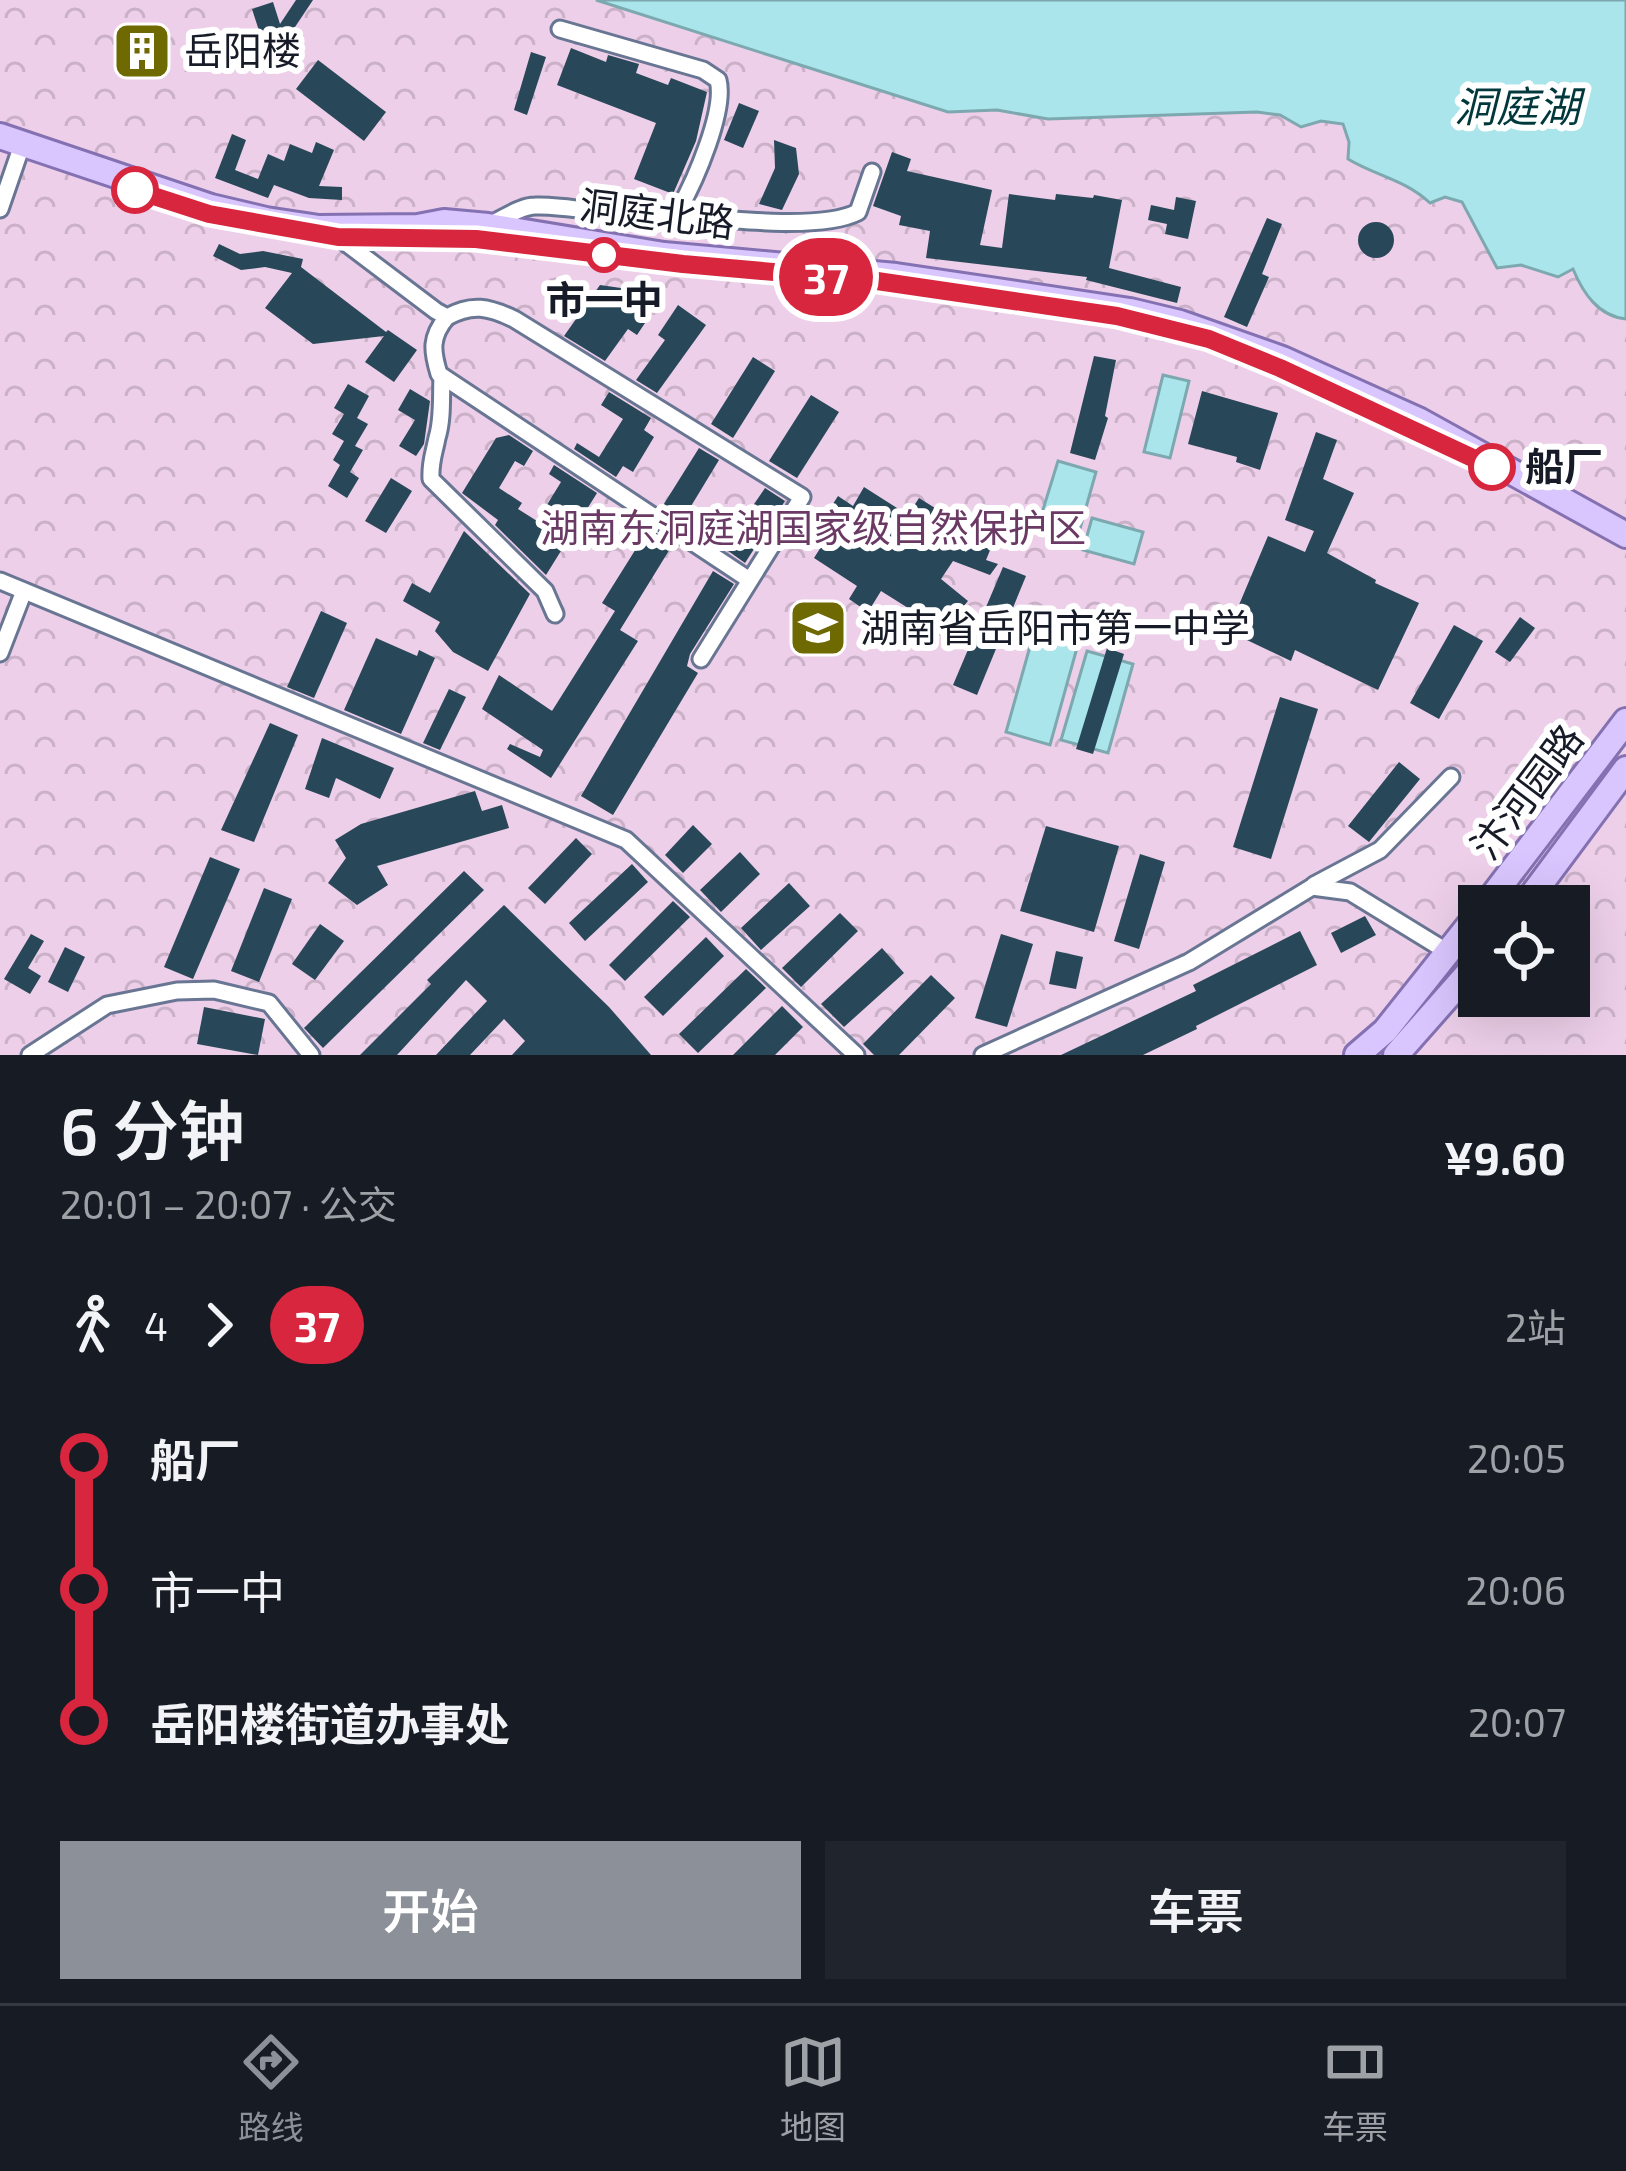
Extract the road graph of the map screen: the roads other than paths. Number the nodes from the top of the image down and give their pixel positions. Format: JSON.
{"nodes":[{"id":1,"x":560,"y":28,"type":"dead end"},
{"id":2,"x":7,"y":144,"type":"edge"},
{"id":3,"x":872,"y":172,"type":"dead end"},
{"id":4,"x":0,"y":209,"type":"edge"},
{"id":5,"x":667,"y":214,"type":"junction"},
{"id":6,"x":488,"y":226,"type":"junction"},
{"id":7,"x":338,"y":237,"type":"junction"},
{"id":8,"x":447,"y":317,"type":"junction"},
{"id":9,"x":442,"y":376,"type":"junction"},
{"id":10,"x":1626,"y":536,"type":"edge"},
{"id":11,"x":1626,"y":545,"type":"edge"},
{"id":12,"x":748,"y":579,"type":"junction"},
{"id":13,"x":0,"y":581,"type":"edge"},
{"id":14,"x":24,"y":591,"type":"junction"},
{"id":15,"x":555,"y":614,"type":"dead end"},
{"id":16,"x":0,"y":653,"type":"edge"},
{"id":17,"x":701,"y":659,"type":"dead end"},
{"id":18,"x":1626,"y":721,"type":"edge"},
{"id":19,"x":1626,"y":770,"type":"edge"},
{"id":20,"x":1451,"y":777,"type":"dead end"},
{"id":21,"x":1500,"y":885,"type":"edge"},
{"id":22,"x":1540,"y":885,"type":"edge"},
{"id":23,"x":1312,"y":886,"type":"junction"},
{"id":24,"x":1458,"y":937,"type":"edge"},
{"id":25,"x":1446,"y":951,"type":"junction"},
{"id":26,"x":1458,"y":985,"type":"edge"},
{"id":27,"x":30,"y":1055,"type":"edge"},
{"id":28,"x":311,"y":1055,"type":"edge"},
{"id":29,"x":856,"y":1055,"type":"edge"},
{"id":30,"x":983,"y":1055,"type":"edge"},
{"id":31,"x":1357,"y":1055,"type":"edge"},
{"id":32,"x":1396,"y":1055,"type":"edge"}],
"edges":[{"from":1,"to":5,"type":"street"},
{"from":2,"to":4,"type":"street"},
{"from":2,"to":6,"type":"main road","name":"洞庭北路"},
{"from":2,"to":7,"type":"main road","name":"洞庭北路"},
{"from":3,"to":5,"type":"street"},
{"from":5,"to":6,"type":"street"},
{"from":6,"to":10,"type":"main road","name":"洞庭北路"},
{"from":7,"to":8,"type":"street"},
{"from":7,"to":11,"type":"main road","name":"洞庭北路"},
{"from":8,"to":9,"type":"street"},
{"from":8,"to":12,"type":"street"},
{"from":9,"to":12,"type":"street"},
{"from":9,"to":15,"type":"street"},
{"from":12,"to":17,"type":"street"},
{"from":13,"to":14,"type":"street"},
{"from":14,"to":16,"type":"street"},
{"from":14,"to":29,"type":"street"},
{"from":18,"to":21,"type":"main road","name":"汴河园路"},
{"from":19,"to":22,"type":"main road","name":"汴河园路"},
{"from":20,"to":23,"type":"street"},
{"from":23,"to":25,"type":"street"},
{"from":23,"to":30,"type":"street"},
{"from":24,"to":25,"type":"main road","name":"汴河园路"},
{"from":25,"to":31,"type":"main road","name":"汴河园路"},
{"from":26,"to":32,"type":"main road"},
{"from":27,"to":28,"type":"street"}]}
